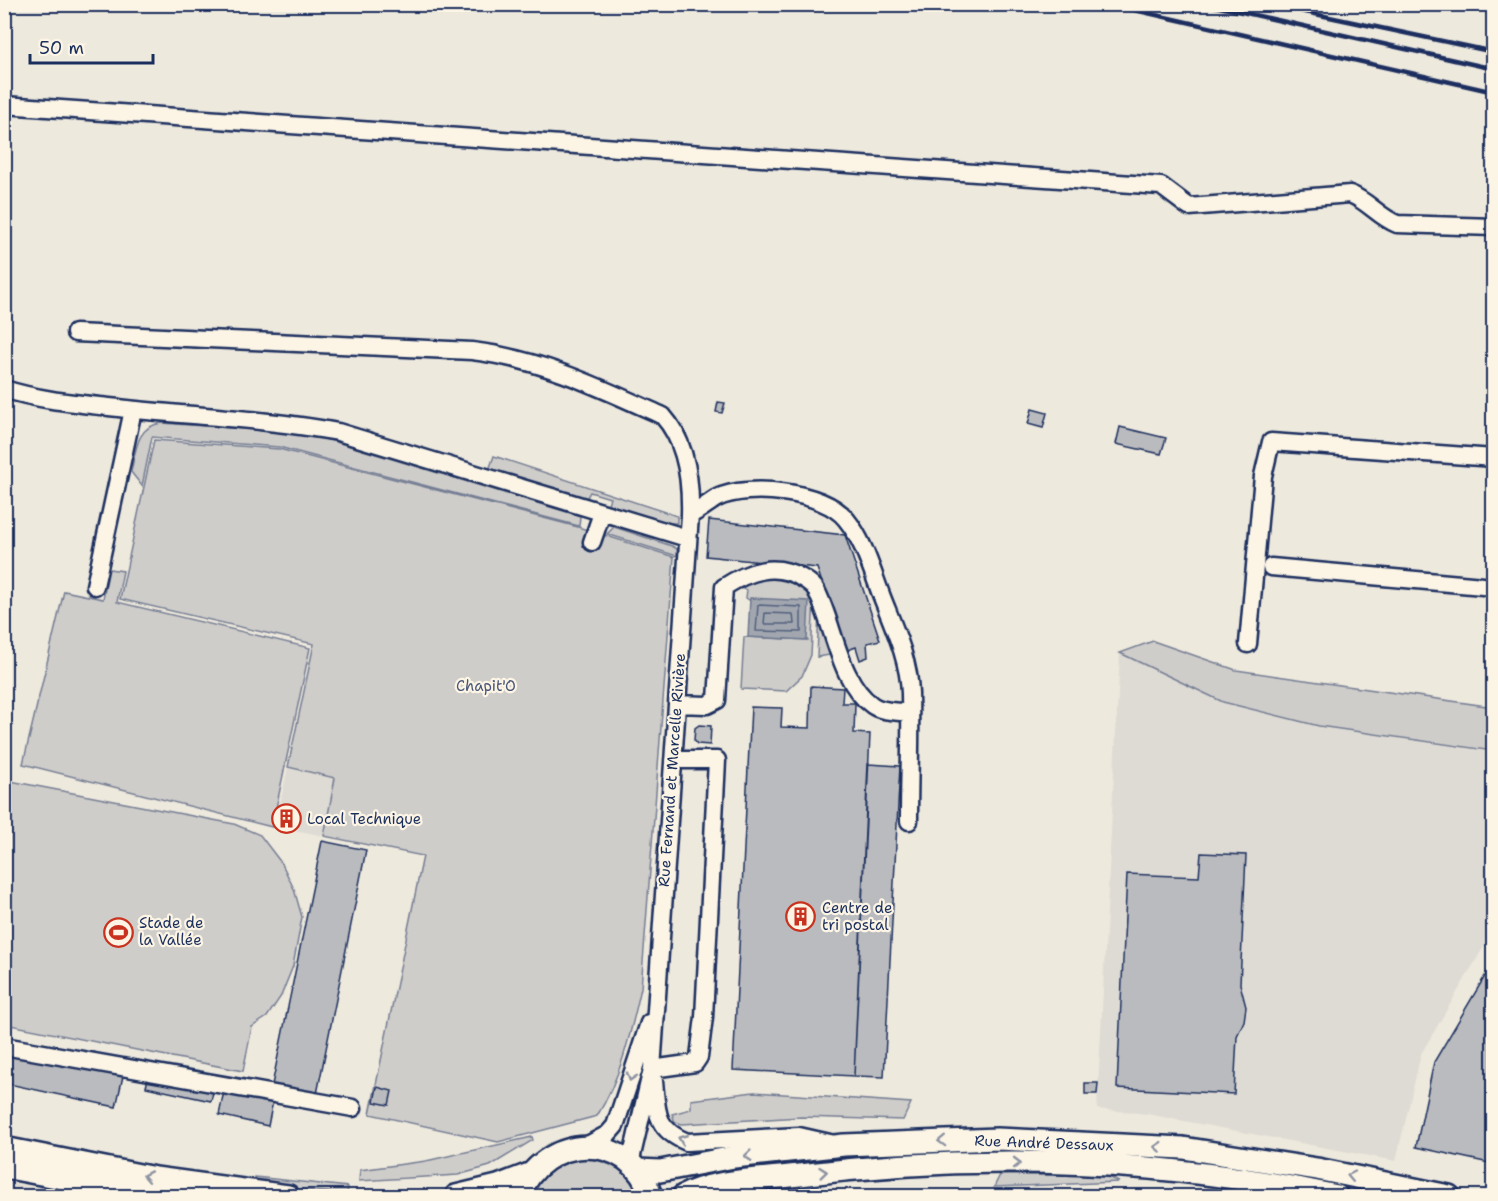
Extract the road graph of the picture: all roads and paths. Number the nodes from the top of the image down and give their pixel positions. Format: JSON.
{"nodes":[{"id":1,"x":4,"y":105,"type":"edge"},
{"id":2,"x":1494,"y":227,"type":"edge"},
{"id":3,"x":75,"y":333,"type":"dead end"},
{"id":4,"x":4,"y":389,"type":"edge"},
{"id":5,"x":133,"y":410,"type":"junction"},
{"id":6,"x":1494,"y":458,"type":"edge"},
{"id":7,"x":602,"y":513,"type":"junction"},
{"id":8,"x":690,"y":515,"type":"junction"},
{"id":9,"x":687,"y":538,"type":"junction"},
{"id":10,"x":592,"y":542,"type":"dead end"},
{"id":11,"x":1271,"y":567,"type":"dead end"},
{"id":12,"x":95,"y":586,"type":"dead end"},
{"id":13,"x":1494,"y":587,"type":"edge"},
{"id":14,"x":1248,"y":644,"type":"dead end"},
{"id":15,"x":677,"y":704,"type":"junction"},
{"id":16,"x":908,"y":713,"type":"junction"},
{"id":17,"x":673,"y":760,"type":"junction"},
{"id":18,"x":909,"y":821,"type":"dead end"},
{"id":19,"x":656,"y":1002,"type":"junction"},
{"id":20,"x":4,"y":1046,"type":"edge"},
{"id":21,"x":652,"y":1069,"type":"junction"},
{"id":22,"x":353,"y":1108,"type":"dead end"},
{"id":23,"x":844,"y":1145,"type":"junction"},
{"id":24,"x":585,"y":1147,"type":"junction"},
{"id":25,"x":4,"y":1148,"type":"edge"},
{"id":26,"x":4,"y":1167,"type":"edge"},
{"id":27,"x":634,"y":1167,"type":"junction"},
{"id":28,"x":531,"y":1173,"type":"junction"},
{"id":29,"x":1303,"y":1193,"type":"edge"},
{"id":30,"x":459,"y":1196,"type":"edge"},
{"id":31,"x":156,"y":1197,"type":"edge"},
{"id":32,"x":288,"y":1197,"type":"edge"},
{"id":33,"x":519,"y":1197,"type":"edge"},
{"id":34,"x":651,"y":1197,"type":"edge"},
{"id":35,"x":683,"y":1197,"type":"edge"},
{"id":36,"x":1337,"y":1197,"type":"edge"},
{"id":37,"x":1449,"y":1197,"type":"edge"}],
"edges":[{"from":1,"to":2,"type":"street"},
{"from":3,"to":8,"type":"street","name":"Rue Fernand et Marcelle Rivière"},
{"from":4,"to":5,"type":"street"},
{"from":5,"to":7,"type":"street"},
{"from":5,"to":12,"type":"street"},
{"from":6,"to":14,"type":"street"},
{"from":7,"to":9,"type":"street"},
{"from":7,"to":10,"type":"street"},
{"from":8,"to":9,"type":"street","name":"Rue Fernand et Marcelle Rivière"},
{"from":8,"to":16,"type":"street"},
{"from":9,"to":15,"type":"street","name":"Rue Fernand et Marcelle Rivière"},
{"from":11,"to":13,"type":"street"},
{"from":15,"to":16,"type":"street"},
{"from":15,"to":17,"type":"street","name":"Rue Fernand et Marcelle Rivière"},
{"from":16,"to":18,"type":"street"},
{"from":17,"to":19,"type":"street","name":"Rue Fernand et Marcelle Rivière"},
{"from":17,"to":21,"type":"street"},
{"from":19,"to":21,"type":"street","name":"Rue Fernand et Marcelle Rivière"},
{"from":19,"to":24,"type":"street","name":"Rue Fernand et Marcelle Rivière","one_way":true},
{"from":20,"to":22,"type":"street"},
{"from":23,"to":21,"type":"street","one_way":true},
{"from":21,"to":27,"type":"street","name":"Rue Fernand et Marcelle Rivière"},
{"from":23,"to":27,"type":"main road","name":"Rue André Dessaux","one_way":true},
{"from":37,"to":23,"type":"main road","name":"Rue André Dessaux","one_way":true},
{"from":24,"to":27,"type":"main road"},
{"from":24,"to":28,"type":"main road"},
{"from":32,"to":25,"type":"main road","one_way":true},
{"from":26,"to":31,"type":"main road"},
{"from":27,"to":34,"type":"main road"},
{"from":28,"to":30,"type":"main road"},
{"from":28,"to":33,"type":"main road"},
{"from":35,"to":29,"type":"main road","name":"Rue André Dessaux","one_way":true},
{"from":29,"to":36,"type":"main road","name":"Rue André Dessaux"}]}
